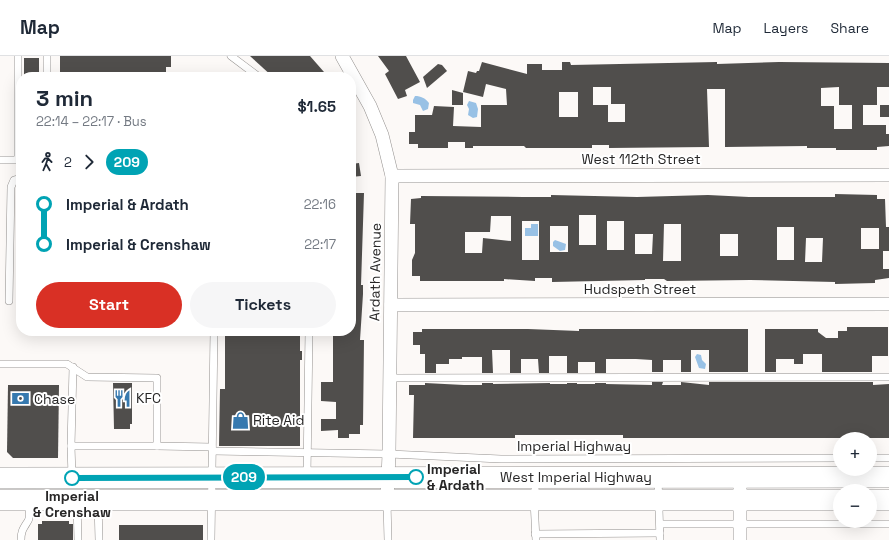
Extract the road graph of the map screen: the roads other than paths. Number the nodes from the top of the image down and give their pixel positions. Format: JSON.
{"nodes":[{"id":1,"x":18,"y":56,"type":"edge"},
{"id":2,"x":47,"y":56,"type":"edge"},
{"id":3,"x":231,"y":56,"type":"edge"},
{"id":4,"x":342,"y":56,"type":"edge"},
{"id":5,"x":18,"y":72,"type":"edge"},
{"id":6,"x":47,"y":72,"type":"edge"},
{"id":7,"x":252,"y":72,"type":"edge"},
{"id":8,"x":351,"y":72,"type":"edge"},
{"id":9,"x":356,"y":81,"type":"edge"},
{"id":10,"x":0,"y":160,"type":"edge"},
{"id":11,"x":16,"y":160,"type":"edge"},
{"id":12,"x":889,"y":175,"type":"edge"},
{"id":13,"x":392,"y":176,"type":"junction"},
{"id":14,"x":16,"y":179,"type":"edge"},
{"id":15,"x":9,"y":301,"type":"dead end"},
{"id":16,"x":889,"y":304,"type":"edge"},
{"id":17,"x":391,"y":305,"type":"junction"},
{"id":18,"x":214,"y":336,"type":"edge"},
{"id":19,"x":309,"y":336,"type":"edge"},
{"id":20,"x":0,"y":364,"type":"edge"},
{"id":21,"x":73,"y":367,"type":"junction"},
{"id":22,"x":889,"y":377,"type":"edge"},
{"id":23,"x":390,"y":378,"type":"junction"},
{"id":24,"x":71,"y":446,"type":"junction"},
{"id":25,"x":157,"y":446,"type":"junction"},
{"id":26,"x":212,"y":449,"type":"junction"},
{"id":27,"x":308,"y":453,"type":"junction"},
{"id":28,"x":389,"y":454,"type":"junction"},
{"id":29,"x":833,"y":458,"type":"edge"},
{"id":30,"x":877,"y":458,"type":"edge"},
{"id":31,"x":889,"y":458,"type":"edge"},
{"id":32,"x":213,"y":477,"type":"junction"},
{"id":33,"x":307,"y":477,"type":"junction"},
{"id":34,"x":388,"y":477,"type":"junction"},
{"id":35,"x":536,"y":477,"type":"junction"},
{"id":36,"x":658,"y":477,"type":"junction"},
{"id":37,"x":740,"y":477,"type":"junction"},
{"id":38,"x":889,"y":477,"type":"edge"},
{"id":39,"x":0,"y":478,"type":"edge"},
{"id":40,"x":72,"y":478,"type":"junction"},
{"id":41,"x":0,"y":500,"type":"edge"},
{"id":42,"x":78,"y":500,"type":"junction"},
{"id":43,"x":98,"y":500,"type":"junction"},
{"id":44,"x":211,"y":500,"type":"junction"},
{"id":45,"x":387,"y":500,"type":"junction"},
{"id":46,"x":534,"y":500,"type":"junction"},
{"id":47,"x":659,"y":500,"type":"junction"},
{"id":48,"x":741,"y":500,"type":"junction"},
{"id":49,"x":833,"y":500,"type":"edge"},
{"id":50,"x":877,"y":500,"type":"edge"},
{"id":51,"x":889,"y":500,"type":"edge"},
{"id":52,"x":28,"y":501,"type":"junction"},
{"id":53,"x":660,"y":524,"type":"junction"},
{"id":54,"x":740,"y":524,"type":"junction"},
{"id":55,"x":889,"y":524,"type":"edge"},
{"id":56,"x":536,"y":537,"type":"edge"},
{"id":57,"x":660,"y":537,"type":"edge"},
{"id":58,"x":21,"y":540,"type":"edge"},
{"id":59,"x":78,"y":540,"type":"edge"},
{"id":60,"x":99,"y":540,"type":"edge"},
{"id":61,"x":211,"y":540,"type":"edge"},
{"id":62,"x":388,"y":540,"type":"edge"},
{"id":63,"x":740,"y":540,"type":"edge"}],
"edges":[{"from":1,"to":5,"type":"lane"},
{"from":2,"to":6,"type":"lane"},
{"from":3,"to":7,"type":"lane"},
{"from":4,"to":8,"type":"street","name":"Ardath Avenue"},
{"from":9,"to":13,"type":"street","name":"Ardath Avenue"},
{"from":10,"to":11,"type":"lane"},
{"from":12,"to":13,"type":"street","name":"West 112th Street"},
{"from":13,"to":17,"type":"street","name":"Ardath Avenue"},
{"from":14,"to":15,"type":"lane"},
{"from":16,"to":17,"type":"street","name":"Hudspeth Street"},
{"from":17,"to":23,"type":"street","name":"Ardath Avenue"},
{"from":18,"to":26,"type":"lane"},
{"from":19,"to":27,"type":"lane"},
{"from":20,"to":21,"type":"lane"},
{"from":21,"to":24,"type":"lane"},
{"from":21,"to":25,"type":"lane"},
{"from":22,"to":23,"type":"lane"},
{"from":23,"to":28,"type":"street","name":"Ardath Avenue"},
{"from":24,"to":25,"type":"lane","name":"Imperial Highway"},
{"from":24,"to":40,"type":"lane"},
{"from":25,"to":26,"type":"lane","name":"Imperial Highway"},
{"from":26,"to":27,"type":"lane","name":"Imperial Highway"},
{"from":26,"to":32,"type":"lane"},
{"from":27,"to":28,"type":"lane","name":"Imperial Highway"},
{"from":27,"to":33,"type":"lane"},
{"from":28,"to":29,"type":"lane","name":"Imperial Highway"},
{"from":28,"to":34,"type":"street","name":"Ardath Avenue"},
{"from":30,"to":31,"type":"lane"},
{"from":32,"to":33,"type":"main road","name":"West Imperial Highway"},
{"from":32,"to":40,"type":"main road","name":"West Imperial Highway"},
{"from":32,"to":44,"type":"lane"},
{"from":33,"to":34,"type":"main road","name":"West Imperial Highway"},
{"from":34,"to":35,"type":"main road","name":"West Imperial Highway"},
{"from":34,"to":45,"type":"street","name":"Ardath Avenue"},
{"from":35,"to":36,"type":"main road","name":"West Imperial Highway"},
{"from":35,"to":46,"type":"lane"},
{"from":36,"to":37,"type":"main road","name":"West Imperial Highway"},
{"from":36,"to":47,"type":"lane"},
{"from":37,"to":38,"type":"main road","name":"West Imperial Highway"},
{"from":37,"to":48,"type":"street"},
{"from":39,"to":40,"type":"main road","name":"West Imperial Highway"},
{"from":41,"to":52,"type":"main road","name":"West Imperial Highway"},
{"from":42,"to":43,"type":"main road","name":"West Imperial Highway"},
{"from":42,"to":52,"type":"main road","name":"West Imperial Highway"},
{"from":42,"to":59,"type":"lane"},
{"from":43,"to":44,"type":"main road","name":"West Imperial Highway"},
{"from":43,"to":60,"type":"lane"},
{"from":44,"to":45,"type":"main road","name":"West Imperial Highway"},
{"from":44,"to":61,"type":"lane"},
{"from":45,"to":46,"type":"main road","name":"West Imperial Highway"},
{"from":45,"to":62,"type":"lane"},
{"from":46,"to":47,"type":"main road","name":"West Imperial Highway"},
{"from":46,"to":56,"type":"lane"},
{"from":47,"to":48,"type":"main road","name":"West Imperial Highway"},
{"from":47,"to":53,"type":"lane"},
{"from":48,"to":49,"type":"main road","name":"West Imperial Highway"},
{"from":48,"to":54,"type":"street"},
{"from":50,"to":51,"type":"main road"},
{"from":52,"to":58,"type":"lane"},
{"from":53,"to":54,"type":"lane"},
{"from":53,"to":57,"type":"lane"},
{"from":54,"to":55,"type":"lane"},
{"from":54,"to":63,"type":"street"},
{"from":56,"to":57,"type":"lane"}]}
